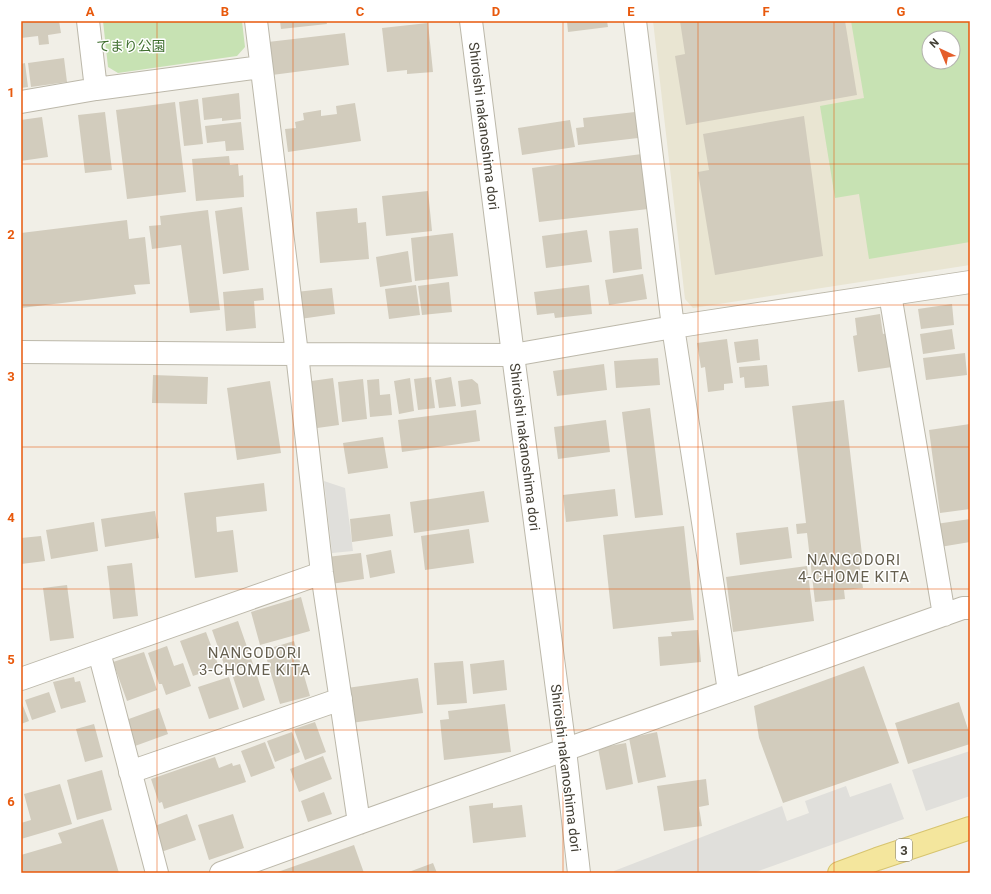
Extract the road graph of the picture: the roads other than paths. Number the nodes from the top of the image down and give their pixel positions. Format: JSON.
{"nodes":[{"id":1,"x":88,"y":21,"type":"edge"},
{"id":2,"x":256,"y":21,"type":"edge"},
{"id":3,"x":471,"y":21,"type":"edge"},
{"id":4,"x":635,"y":21,"type":"edge"},
{"id":5,"x":261,"y":67,"type":"junction"},
{"id":6,"x":96,"y":89,"type":"junction"},
{"id":7,"x":21,"y":102,"type":"edge"},
{"id":8,"x":970,"y":282,"type":"edge"},
{"id":9,"x":890,"y":294,"type":"junction"},
{"id":10,"x":673,"y":327,"type":"junction"},
{"id":11,"x":21,"y":352,"type":"edge"},
{"id":12,"x":297,"y":354,"type":"junction"},
{"id":13,"x":513,"y":355,"type":"junction"},
{"id":14,"x":322,"y":573,"type":"junction"},
{"id":15,"x":970,"y":608,"type":"edge"},
{"id":16,"x":944,"y":615,"type":"junction"},
{"id":17,"x":99,"y":652,"type":"junction"},
{"id":18,"x":21,"y":679,"type":"edge"},
{"id":19,"x":730,"y":690,"type":"junction"},
{"id":20,"x":341,"y":699,"type":"junction"},
{"id":21,"x":565,"y":750,"type":"junction"},
{"id":22,"x":130,"y":772,"type":"junction"},
{"id":23,"x":359,"y":823,"type":"junction"},
{"id":24,"x":970,"y":828,"type":"edge"},
{"id":25,"x":158,"y":873,"type":"edge"},
{"id":26,"x":222,"y":873,"type":"edge"},
{"id":27,"x":579,"y":873,"type":"edge"},
{"id":28,"x":839,"y":873,"type":"edge"}],
"edges":[{"from":1,"to":6,"type":"street"},
{"from":2,"to":5,"type":"street"},
{"from":3,"to":13,"type":"street","name":"Shiroishi nakanoshima dori"},
{"from":4,"to":10,"type":"street"},
{"from":5,"to":6,"type":"street"},
{"from":5,"to":12,"type":"street"},
{"from":6,"to":7,"type":"street"},
{"from":8,"to":9,"type":"street"},
{"from":9,"to":10,"type":"street"},
{"from":9,"to":16,"type":"street"},
{"from":10,"to":13,"type":"street"},
{"from":10,"to":19,"type":"street"},
{"from":11,"to":12,"type":"street"},
{"from":12,"to":13,"type":"street"},
{"from":12,"to":14,"type":"street"},
{"from":13,"to":21,"type":"street","name":"Shiroishi nakanoshima dori"},
{"from":14,"to":17,"type":"street"},
{"from":14,"to":20,"type":"street"},
{"from":15,"to":16,"type":"street"},
{"from":16,"to":19,"type":"street"},
{"from":17,"to":18,"type":"street"},
{"from":17,"to":22,"type":"street"},
{"from":19,"to":21,"type":"street"},
{"from":20,"to":22,"type":"street"},
{"from":20,"to":23,"type":"street"},
{"from":21,"to":23,"type":"street"},
{"from":21,"to":27,"type":"street","name":"Shiroishi nakanoshima dori"},
{"from":22,"to":25,"type":"street"},
{"from":23,"to":26,"type":"street"},
{"from":24,"to":28,"type":"main road","number":"3"}]}
